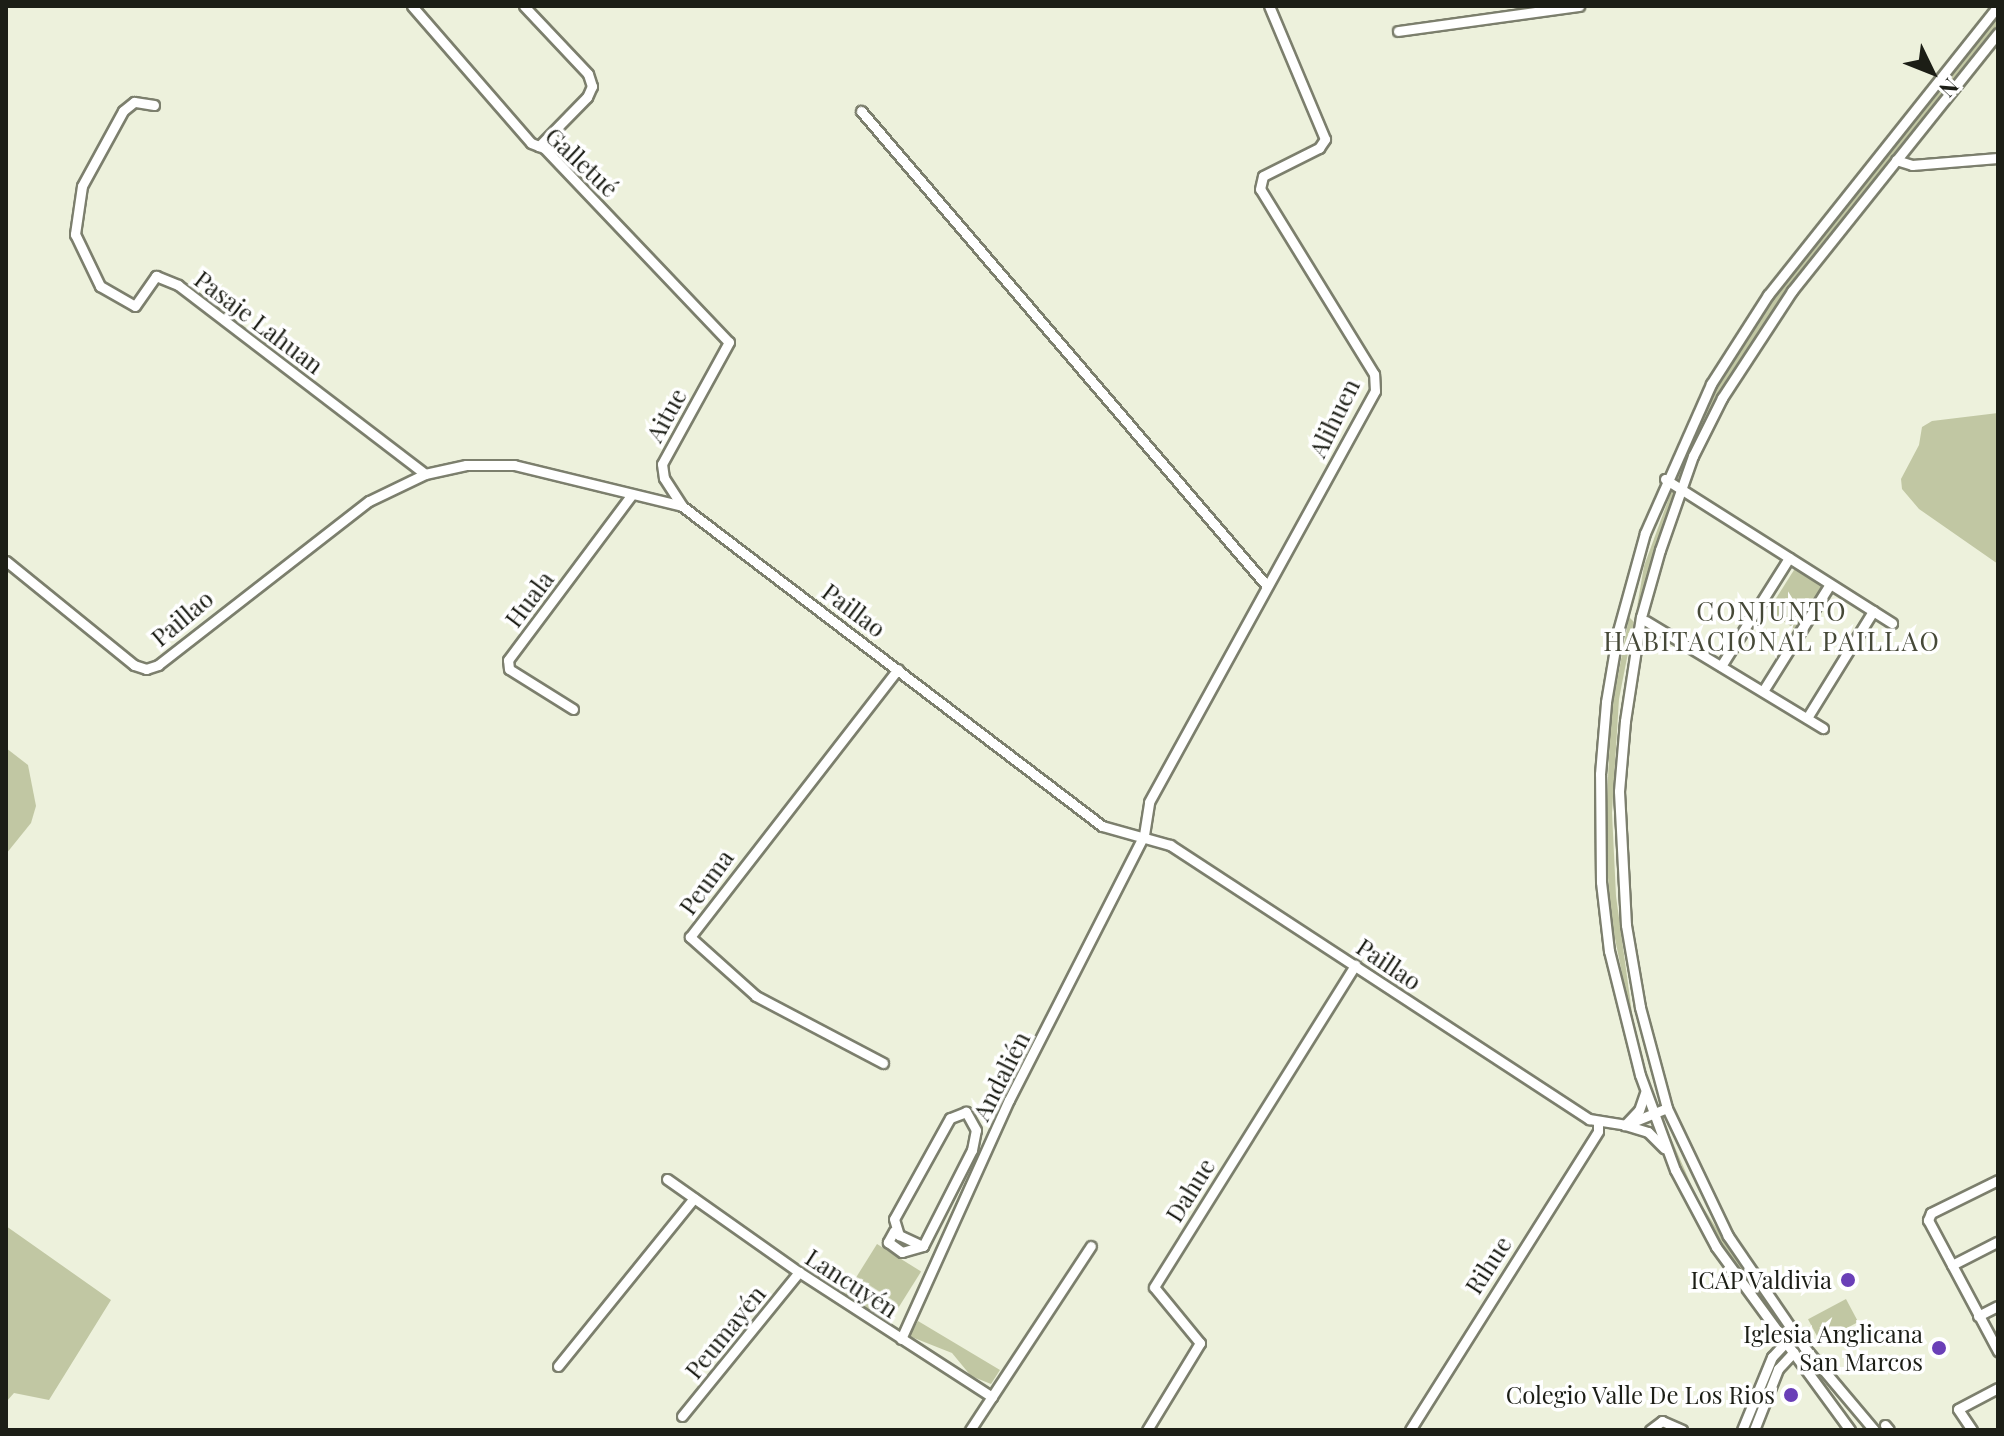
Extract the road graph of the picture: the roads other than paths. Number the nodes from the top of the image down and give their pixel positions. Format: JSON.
{"nodes":[{"id":1,"x":412,"y":6,"type":"edge"},
{"id":2,"x":524,"y":6,"type":"edge"},
{"id":3,"x":1269,"y":6,"type":"edge"},
{"id":4,"x":1579,"y":6,"type":"edge"},
{"id":5,"x":1998,"y":6,"type":"edge"},
{"id":6,"x":1536,"y":8,"type":"edge"},
{"id":7,"x":1398,"y":31,"type":"dead end"},
{"id":8,"x":1998,"y":33,"type":"edge"},
{"id":9,"x":154,"y":105,"type":"dead end"},
{"id":10,"x":861,"y":111,"type":"dead end"},
{"id":11,"x":539,"y":146,"type":"junction"},
{"id":12,"x":1998,"y":158,"type":"edge"},
{"id":13,"x":1896,"y":160,"type":"junction"},
{"id":14,"x":729,"y":342,"type":"joint"},
{"id":15,"x":425,"y":474,"type":"junction"},
{"id":16,"x":1665,"y":479,"type":"junction"},
{"id":17,"x":1682,"y":489,"type":"junction"},
{"id":18,"x":632,"y":494,"type":"junction"},
{"id":19,"x":682,"y":506,"type":"junction"},
{"id":20,"x":1789,"y":558,"type":"junction"},
{"id":21,"x":6,"y":561,"type":"edge"},
{"id":22,"x":1830,"y":584,"type":"junction"},
{"id":23,"x":1267,"y":586,"type":"junction"},
{"id":24,"x":1873,"y":611,"type":"junction"},
{"id":25,"x":1623,"y":612,"type":"junction"},
{"id":26,"x":1644,"y":619,"type":"junction"},
{"id":27,"x":1892,"y":623,"type":"dead end"},
{"id":28,"x":1721,"y":666,"type":"junction"},
{"id":29,"x":898,"y":669,"type":"junction"},
{"id":30,"x":1763,"y":691,"type":"junction"},
{"id":31,"x":573,"y":709,"type":"dead end"},
{"id":32,"x":1807,"y":718,"type":"junction"},
{"id":33,"x":1823,"y":728,"type":"dead end"},
{"id":34,"x":1144,"y":835,"type":"junction"},
{"id":35,"x":1355,"y":965,"type":"junction"},
{"id":36,"x":883,"y":1063,"type":"dead end"},
{"id":37,"x":1645,"y":1090,"type":"junction"},
{"id":38,"x":1667,"y":1108,"type":"junction"},
{"id":39,"x":1653,"y":1114,"type":"junction"},
{"id":40,"x":1598,"y":1122,"type":"junction"},
{"id":41,"x":974,"y":1123,"type":"junction"},
{"id":42,"x":1625,"y":1125,"type":"junction"},
{"id":43,"x":994,"y":1133,"type":"junction"},
{"id":44,"x":1669,"y":1153,"type":"junction"},
{"id":45,"x":667,"y":1179,"type":"dead end"},
{"id":46,"x":1998,"y":1180,"type":"edge"},
{"id":47,"x":694,"y":1198,"type":"junction"},
{"id":48,"x":1997,"y":1242,"type":"edge"},
{"id":49,"x":1091,"y":1246,"type":"dead end"},
{"id":50,"x":1952,"y":1265,"type":"junction"},
{"id":51,"x":799,"y":1272,"type":"junction"},
{"id":52,"x":1998,"y":1306,"type":"edge"},
{"id":53,"x":1978,"y":1316,"type":"junction"},
{"id":54,"x":1796,"y":1336,"type":"junction"},
{"id":55,"x":901,"y":1339,"type":"junction"},
{"id":56,"x":1784,"y":1343,"type":"junction"},
{"id":57,"x":1804,"y":1347,"type":"junction"},
{"id":58,"x":1998,"y":1351,"type":"edge"},
{"id":59,"x":1789,"y":1356,"type":"junction"},
{"id":60,"x":558,"y":1366,"type":"dead end"},
{"id":61,"x":1998,"y":1388,"type":"edge"},
{"id":62,"x":1842,"y":1395,"type":"junction"},
{"id":63,"x":992,"y":1397,"type":"junction"},
{"id":64,"x":1831,"y":1404,"type":"junction"},
{"id":65,"x":682,"y":1416,"type":"dead end"},
{"id":66,"x":970,"y":1430,"type":"edge"},
{"id":67,"x":1147,"y":1430,"type":"edge"},
{"id":68,"x":1410,"y":1430,"type":"edge"},
{"id":69,"x":1650,"y":1430,"type":"edge"},
{"id":70,"x":1682,"y":1430,"type":"edge"},
{"id":71,"x":1742,"y":1430,"type":"edge"},
{"id":72,"x":1754,"y":1430,"type":"edge"},
{"id":73,"x":1850,"y":1430,"type":"edge"},
{"id":74,"x":1874,"y":1430,"type":"edge"},
{"id":75,"x":1972,"y":1430,"type":"edge"}],
"edges":[{"from":1,"to":11,"type":"street","name":"Galletué"},
{"from":2,"to":11,"type":"street"},
{"from":3,"to":23,"type":"street","name":"Alihuen"},
{"from":4,"to":6,"type":"street"},
{"from":5,"to":16,"type":"street"},
{"from":6,"to":7,"type":"street"},
{"from":8,"to":13,"type":"street"},
{"from":9,"to":15,"type":"street","name":"Pasaje Lahuan"},
{"from":10,"to":23,"type":"street"},
{"from":11,"to":14,"type":"street","name":"Galletué"},
{"from":12,"to":13,"type":"street"},
{"from":13,"to":17,"type":"street"},
{"from":14,"to":19,"type":"street","name":"Aitue"},
{"from":15,"to":18,"type":"street","name":"Paillao"},
{"from":15,"to":21,"type":"street","name":"Paillao"},
{"from":16,"to":17,"type":"street"},
{"from":16,"to":25,"type":"street"},
{"from":17,"to":20,"type":"street"},
{"from":17,"to":26,"type":"street"},
{"from":18,"to":19,"type":"street","name":"Paillao"},
{"from":18,"to":31,"type":"street","name":"Huala"},
{"from":19,"to":29,"type":"street","name":"Paillao"},
{"from":20,"to":22,"type":"street"},
{"from":20,"to":28,"type":"street"},
{"from":22,"to":24,"type":"street"},
{"from":22,"to":30,"type":"street"},
{"from":23,"to":34,"type":"street","name":"Alihuen"},
{"from":24,"to":27,"type":"street"},
{"from":24,"to":32,"type":"street"},
{"from":25,"to":26,"type":"street"},
{"from":25,"to":37,"type":"street"},
{"from":26,"to":28,"type":"street"},
{"from":26,"to":38,"type":"street"},
{"from":28,"to":30,"type":"street"},
{"from":29,"to":34,"type":"street","name":"Paillao"},
{"from":29,"to":36,"type":"street","name":"Peuma"},
{"from":30,"to":32,"type":"street"},
{"from":32,"to":33,"type":"street"},
{"from":34,"to":35,"type":"street","name":"Paillao"},
{"from":34,"to":43,"type":"street","name":"Andalién"},
{"from":35,"to":40,"type":"street","name":"Paillao"},
{"from":35,"to":67,"type":"street","name":"Dahue"},
{"from":37,"to":39,"type":"street"},
{"from":37,"to":42,"type":"street"},
{"from":38,"to":39,"type":"street","name":"Paillao"},
{"from":38,"to":54,"type":"street"},
{"from":39,"to":42,"type":"street","name":"Paillao"},
{"from":39,"to":44,"type":"street"},
{"from":40,"to":42,"type":"street","name":"Paillao"},
{"from":40,"to":68,"type":"street","name":"Rihue"},
{"from":41,"to":41,"type":"street"},
{"from":41,"to":43,"type":"street"},
{"from":42,"to":44,"type":"street"},
{"from":43,"to":55,"type":"street","name":"Andalién"},
{"from":44,"to":56,"type":"street"},
{"from":45,"to":47,"type":"street","name":"Lancuyén"},
{"from":46,"to":50,"type":"street"},
{"from":47,"to":51,"type":"street","name":"Lancuyén"},
{"from":47,"to":60,"type":"street"},
{"from":48,"to":50,"type":"street"},
{"from":49,"to":63,"type":"street"},
{"from":50,"to":53,"type":"street"},
{"from":51,"to":55,"type":"street","name":"Lancuyén"},
{"from":51,"to":65,"type":"street","name":"Peumayén"},
{"from":52,"to":53,"type":"street"},
{"from":53,"to":58,"type":"street"},
{"from":54,"to":56,"type":"street"},
{"from":54,"to":57,"type":"street"},
{"from":55,"to":63,"type":"street","name":"Lancuyén"},
{"from":56,"to":59,"type":"street"},
{"from":56,"to":71,"type":"street"},
{"from":57,"to":59,"type":"street"},
{"from":57,"to":62,"type":"street"},
{"from":59,"to":64,"type":"street"},
{"from":59,"to":72,"type":"street"},
{"from":61,"to":75,"type":"street"},
{"from":62,"to":64,"type":"street"},
{"from":62,"to":74,"type":"street"},
{"from":63,"to":66,"type":"street"},
{"from":64,"to":73,"type":"street"},
{"from":69,"to":70,"type":"street"}]}
